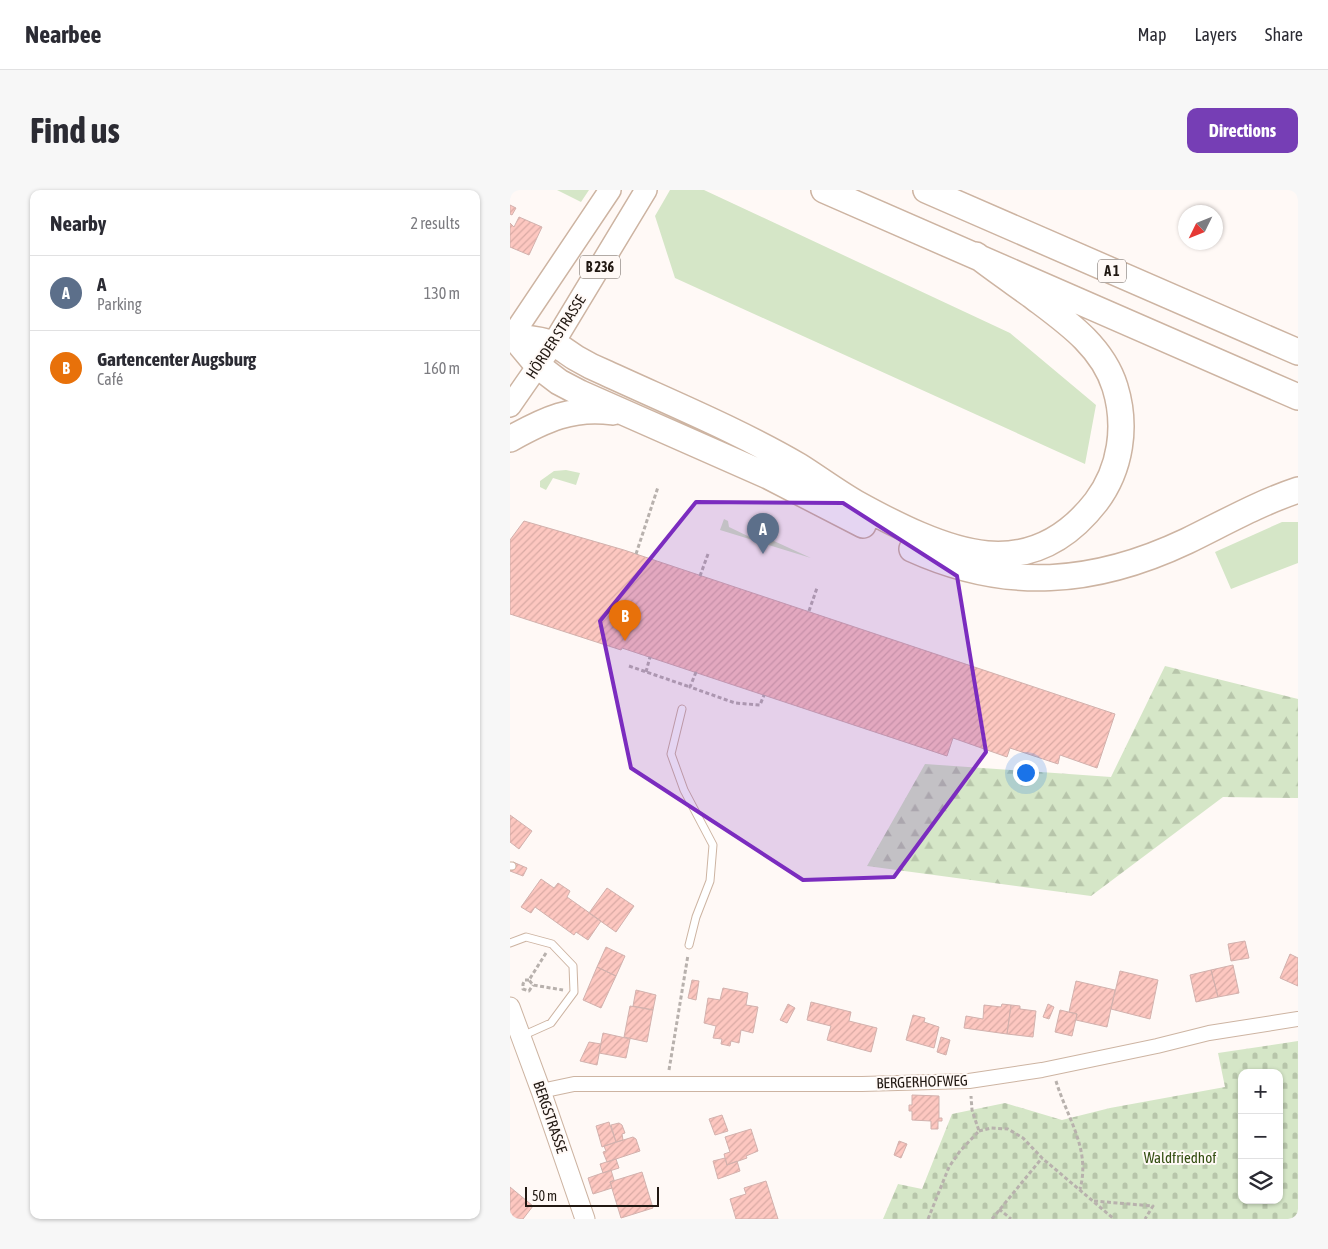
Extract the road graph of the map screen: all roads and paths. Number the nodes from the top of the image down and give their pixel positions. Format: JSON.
{"nodes":[{"id":1,"x":610,"y":190,"type":"edge"},
{"id":2,"x":646,"y":190,"type":"edge"},
{"id":3,"x":824,"y":190,"type":"edge"},
{"id":4,"x":926,"y":190,"type":"edge"},
{"id":5,"x":976,"y":255,"type":"junction"},
{"id":6,"x":511,"y":337,"type":"edge"},
{"id":7,"x":553,"y":344,"type":"junction"},
{"id":8,"x":1298,"y":352,"type":"edge"},
{"id":9,"x":538,"y":366,"type":"junction"},
{"id":10,"x":1298,"y":397,"type":"edge"},
{"id":11,"x":510,"y":406,"type":"edge"},
{"id":12,"x":637,"y":418,"type":"junction"},
{"id":13,"x":510,"y":439,"type":"edge"},
{"id":14,"x":658,"y":486,"type":"dead end"},
{"id":15,"x":1298,"y":490,"type":"edge"},
{"id":16,"x":636,"y":554,"type":"dead end"},
{"id":17,"x":708,"y":554,"type":"dead end"},
{"id":18,"x":700,"y":576,"type":"dead end"},
{"id":19,"x":817,"y":588,"type":"dead end"},
{"id":20,"x":809,"y":611,"type":"dead end"},
{"id":21,"x":650,"y":657,"type":"dead end"},
{"id":22,"x":629,"y":666,"type":"dead end"},
{"id":23,"x":646,"y":672,"type":"junction"},
{"id":24,"x":696,"y":672,"type":"dead end"},
{"id":25,"x":690,"y":687,"type":"junction"},
{"id":26,"x":764,"y":695,"type":"dead end"},
{"id":27,"x":682,"y":709,"type":"dead end"},
{"id":28,"x":510,"y":943,"type":"edge"},
{"id":29,"x":552,"y":944,"type":"junction"},
{"id":30,"x":689,"y":944,"type":"joint"},
{"id":31,"x":529,"y":980,"type":"junction"},
{"id":32,"x":533,"y":985,"type":"junction"},
{"id":33,"x":574,"y":992,"type":"junction"},
{"id":34,"x":511,"y":1014,"type":"edge"},
{"id":35,"x":1298,"y":1019,"type":"edge"},
{"id":36,"x":521,"y":1036,"type":"junction"},
{"id":37,"x":1052,"y":1068,"type":"junction"},
{"id":38,"x":969,"y":1080,"type":"junction"},
{"id":39,"x":666,"y":1085,"type":"junction"},
{"id":40,"x":541,"y":1091,"type":"junction"},
{"id":41,"x":979,"y":1131,"type":"junction"},
{"id":42,"x":1042,"y":1158,"type":"junction"},
{"id":43,"x":1080,"y":1189,"type":"junction"},
{"id":44,"x":1093,"y":1200,"type":"junction"},
{"id":45,"x":999,"y":1209,"type":"junction"},
{"id":46,"x":585,"y":1219,"type":"edge"},
{"id":47,"x":928,"y":1219,"type":"edge"},
{"id":48,"x":992,"y":1219,"type":"edge"},
{"id":49,"x":1011,"y":1219,"type":"edge"},
{"id":50,"x":1114,"y":1219,"type":"edge"},
{"id":51,"x":1145,"y":1219,"type":"edge"}],
"edges":[{"from":1,"to":6,"type":"main road","number":"B 236"},
{"from":2,"to":7,"type":"main road","name":"HÖRDER STRASSE","number":"B 236"},
{"from":3,"to":5,"type":"highway"},
{"from":4,"to":8,"type":"highway","number":"A 1"},
{"from":5,"to":7,"type":"highway"},
{"from":5,"to":10,"type":"highway"},
{"from":6,"to":7,"type":"highway"},
{"from":6,"to":9,"type":"highway"},
{"from":7,"to":9,"type":"main road","name":"HÖRDER STRASSE","number":"B 236"},
{"from":9,"to":11,"type":"main road","name":"HÖRDER STRASSE","number":"B 236"},
{"from":9,"to":12,"type":"highway"},
{"from":12,"to":13,"type":"highway"},
{"from":12,"to":15,"type":"highway"},
{"from":14,"to":16,"type":"path"},
{"from":17,"to":18,"type":"path"},
{"from":19,"to":20,"type":"path"},
{"from":21,"to":23,"type":"path"},
{"from":22,"to":23,"type":"path"},
{"from":23,"to":25,"type":"path"},
{"from":24,"to":25,"type":"path"},
{"from":25,"to":26,"type":"path"},
{"from":27,"to":30,"type":"lane"},
{"from":28,"to":29,"type":"lane"},
{"from":29,"to":31,"type":"path"},
{"from":29,"to":33,"type":"lane"},
{"from":30,"to":39,"type":"path"},
{"from":31,"to":32,"type":"path"},
{"from":31,"to":32,"type":"path"},
{"from":32,"to":33,"type":"path"},
{"from":33,"to":36,"type":"lane"},
{"from":34,"to":36,"type":"main road","name":"BERGSTRASSE"},
{"from":35,"to":37,"type":"street","name":"BERGERHOFWEG"},
{"from":36,"to":40,"type":"main road","name":"BERGSTRASSE"},
{"from":37,"to":38,"type":"street","name":"BERGERHOFWEG"},
{"from":37,"to":43,"type":"path"},
{"from":38,"to":39,"type":"street","name":"BERGERHOFWEG"},
{"from":38,"to":41,"type":"path"},
{"from":39,"to":40,"type":"street","name":"BERGERHOFWEG"},
{"from":40,"to":46,"type":"main road","name":"BERGSTRASSE"},
{"from":41,"to":42,"type":"path"},
{"from":41,"to":47,"type":"path"},
{"from":42,"to":43,"type":"path"},
{"from":42,"to":45,"type":"path"},
{"from":43,"to":44,"type":"path"},
{"from":44,"to":50,"type":"path"},
{"from":44,"to":51,"type":"path"},
{"from":45,"to":48,"type":"path"},
{"from":45,"to":49,"type":"path"}]}
